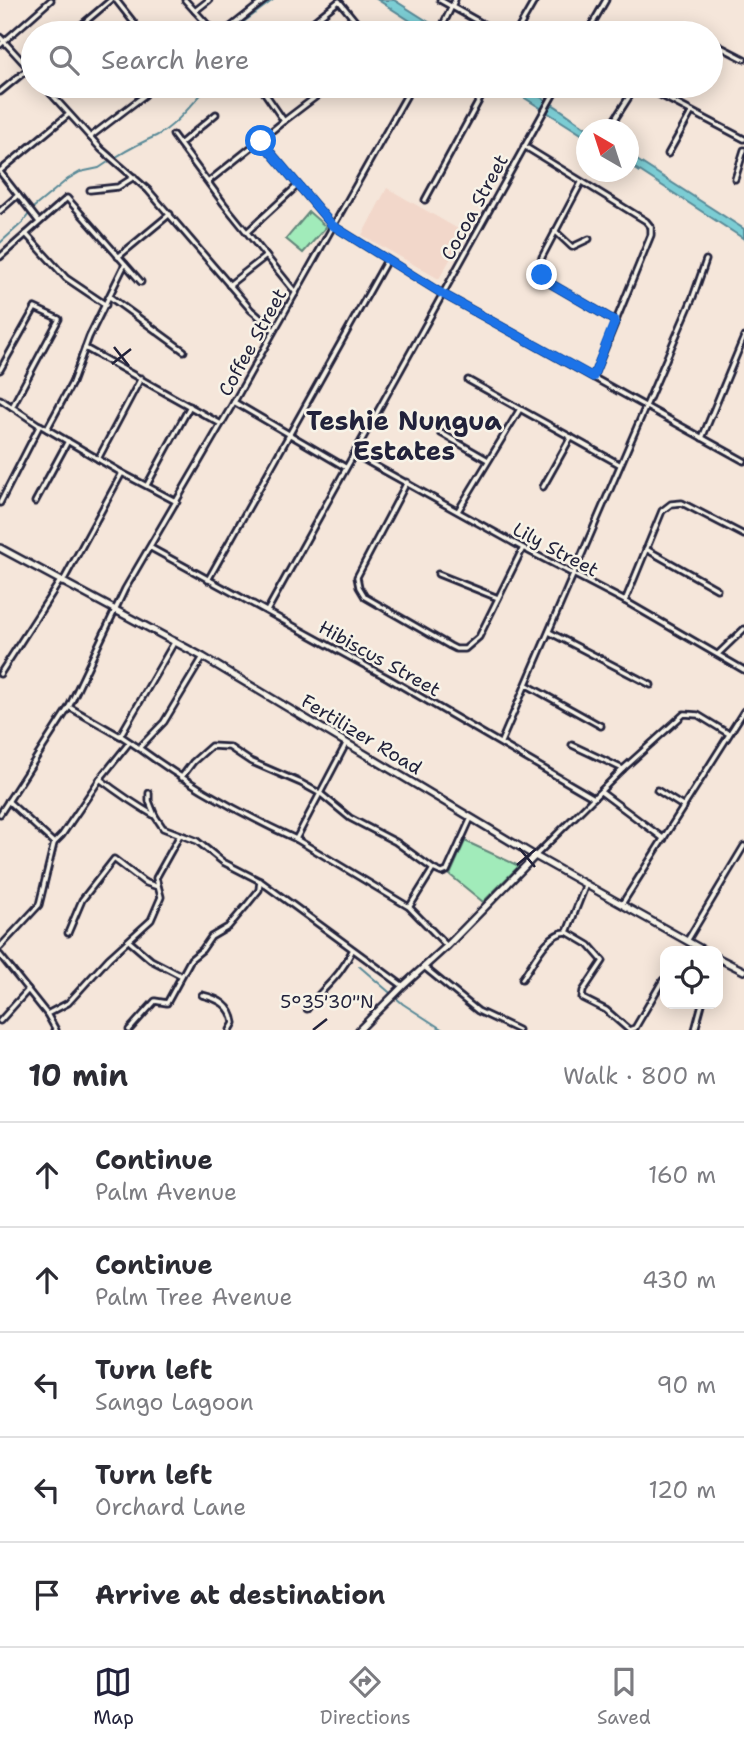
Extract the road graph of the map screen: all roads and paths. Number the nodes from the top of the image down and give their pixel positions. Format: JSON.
{"nodes":[{"id":1,"x":51,"y":0,"type":"edge"},
{"id":2,"x":114,"y":0,"type":"edge"},
{"id":3,"x":185,"y":0,"type":"edge"},
{"id":4,"x":209,"y":0,"type":"edge"},
{"id":5,"x":265,"y":0,"type":"edge"},
{"id":6,"x":440,"y":0,"type":"edge"},
{"id":7,"x":455,"y":0,"type":"edge"},
{"id":8,"x":535,"y":0,"type":"edge"},
{"id":9,"x":606,"y":0,"type":"edge"},
{"id":10,"x":452,"y":6,"type":"junction"},
{"id":11,"x":195,"y":11,"type":"junction"},
{"id":12,"x":28,"y":21,"type":"edge"},
{"id":13,"x":87,"y":21,"type":"edge"},
{"id":14,"x":132,"y":21,"type":"edge"},
{"id":15,"x":204,"y":21,"type":"edge"},
{"id":16,"x":238,"y":21,"type":"edge"},
{"id":17,"x":314,"y":21,"type":"edge"},
{"id":18,"x":355,"y":21,"type":"edge"},
{"id":19,"x":444,"y":21,"type":"edge"},
{"id":20,"x":478,"y":21,"type":"edge"},
{"id":21,"x":523,"y":21,"type":"edge"},
{"id":22,"x":594,"y":21,"type":"edge"},
{"id":23,"x":21,"y":27,"type":"edge"},
{"id":24,"x":0,"y":37,"type":"edge"},
{"id":25,"x":5,"y":42,"type":"junction"},
{"id":26,"x":0,"y":45,"type":"edge"},
{"id":27,"x":723,"y":48,"type":"edge"},
{"id":28,"x":21,"y":57,"type":"edge"},
{"id":29,"x":744,"y":59,"type":"edge"},
{"id":30,"x":21,"y":75,"type":"edge"},
{"id":31,"x":0,"y":92,"type":"edge"},
{"id":32,"x":55,"y":98,"type":"edge"},
{"id":33,"x":141,"y":98,"type":"edge"},
{"id":34,"x":268,"y":98,"type":"edge"},
{"id":35,"x":314,"y":98,"type":"edge"},
{"id":36,"x":405,"y":98,"type":"edge"},
{"id":37,"x":480,"y":98,"type":"edge"},
{"id":38,"x":551,"y":98,"type":"edge"},
{"id":39,"x":628,"y":98,"type":"edge"},
{"id":40,"x":664,"y":98,"type":"edge"},
{"id":41,"x":691,"y":113,"type":"junction"},
{"id":42,"x":69,"y":114,"type":"junction"},
{"id":43,"x":216,"y":114,"type":"dead end"},
{"id":44,"x":615,"y":119,"type":"edge"},
{"id":45,"x":284,"y":121,"type":"junction"},
{"id":46,"x":173,"y":135,"type":"dead end"},
{"id":47,"x":90,"y":137,"type":"junction"},
{"id":48,"x":744,"y":139,"type":"edge"},
{"id":49,"x":261,"y":141,"type":"junction"},
{"id":50,"x":180,"y":144,"type":"junction"},
{"id":51,"x":524,"y":146,"type":"junction"},
{"id":52,"x":744,"y":150,"type":"edge"},
{"id":53,"x":668,"y":154,"type":"dead end"},
{"id":54,"x":0,"y":172,"type":"edge"},
{"id":55,"x":134,"y":177,"type":"junction"},
{"id":56,"x":735,"y":178,"type":"dead end"},
{"id":57,"x":208,"y":182,"type":"junction"},
{"id":58,"x":581,"y":183,"type":"junction"},
{"id":59,"x":298,"y":185,"type":"junction"},
{"id":60,"x":90,"y":190,"type":"dead end"},
{"id":61,"x":18,"y":195,"type":"junction"},
{"id":62,"x":425,"y":200,"type":"dead end"},
{"id":63,"x":0,"y":211,"type":"edge"},
{"id":64,"x":170,"y":214,"type":"junction"},
{"id":65,"x":38,"y":222,"type":"junction"},
{"id":66,"x":332,"y":225,"type":"junction"},
{"id":67,"x":555,"y":231,"type":"junction"},
{"id":68,"x":247,"y":232,"type":"junction"},
{"id":69,"x":26,"y":234,"type":"junction"},
{"id":70,"x":589,"y":239,"type":"dead end"},
{"id":71,"x":266,"y":255,"type":"junction"},
{"id":72,"x":0,"y":257,"type":"edge"},
{"id":73,"x":118,"y":257,"type":"junction"},
{"id":74,"x":387,"y":260,"type":"junction"},
{"id":75,"x":706,"y":261,"type":"dead end"},
{"id":76,"x":125,"y":264,"type":"junction"},
{"id":77,"x":141,"y":282,"type":"dead end"},
{"id":78,"x":229,"y":285,"type":"junction"},
{"id":79,"x":296,"y":293,"type":"junction"},
{"id":80,"x":441,"y":293,"type":"junction"},
{"id":81,"x":110,"y":297,"type":"junction"},
{"id":82,"x":106,"y":304,"type":"junction"},
{"id":83,"x":615,"y":321,"type":"junction"},
{"id":84,"x":274,"y":330,"type":"junction"},
{"id":85,"x":744,"y":337,"type":"edge"},
{"id":86,"x":85,"y":348,"type":"junction"},
{"id":87,"x":184,"y":351,"type":"dead end"},
{"id":88,"x":0,"y":370,"type":"edge"},
{"id":89,"x":593,"y":377,"type":"junction"},
{"id":90,"x":141,"y":378,"type":"junction"},
{"id":91,"x":468,"y":380,"type":"dead end"},
{"id":92,"x":0,"y":399,"type":"edge"},
{"id":93,"x":234,"y":402,"type":"junction"},
{"id":94,"x":190,"y":406,"type":"junction"},
{"id":95,"x":644,"y":406,"type":"junction"},
{"id":96,"x":12,"y":407,"type":"junction"},
{"id":97,"x":520,"y":409,"type":"junction"},
{"id":98,"x":221,"y":424,"type":"junction"},
{"id":99,"x":40,"y":425,"type":"junction"},
{"id":100,"x":47,"y":429,"type":"junction"},
{"id":101,"x":441,"y":433,"type":"dead end"},
{"id":102,"x":290,"y":434,"type":"junction"},
{"id":103,"x":570,"y":437,"type":"junction"},
{"id":104,"x":702,"y":438,"type":"junction"},
{"id":105,"x":68,"y":441,"type":"junction"},
{"id":106,"x":354,"y":453,"type":"junction"},
{"id":107,"x":97,"y":459,"type":"junction"},
{"id":108,"x":488,"y":460,"type":"junction"},
{"id":109,"x":744,"y":461,"type":"edge"},
{"id":110,"x":619,"y":464,"type":"junction"},
{"id":111,"x":345,"y":467,"type":"junction"},
{"id":112,"x":122,"y":473,"type":"junction"},
{"id":113,"x":407,"y":482,"type":"junction"},
{"id":114,"x":147,"y":485,"type":"junction"},
{"id":115,"x":543,"y":487,"type":"dead end"},
{"id":116,"x":35,"y":502,"type":"dead end"},
{"id":117,"x":177,"y":502,"type":"junction"},
{"id":118,"x":0,"y":503,"type":"edge"},
{"id":119,"x":458,"y":511,"type":"junction"},
{"id":120,"x":744,"y":535,"type":"edge"},
{"id":121,"x":0,"y":548,"type":"edge"},
{"id":122,"x":150,"y":548,"type":"junction"},
{"id":123,"x":523,"y":548,"type":"junction"},
{"id":124,"x":646,"y":549,"type":"junction"},
{"id":125,"x":438,"y":574,"type":"dead end"},
{"id":126,"x":573,"y":575,"type":"junction"},
{"id":127,"x":208,"y":580,"type":"junction"},
{"id":128,"x":61,"y":582,"type":"junction"},
{"id":129,"x":717,"y":589,"type":"dead end"},
{"id":130,"x":498,"y":598,"type":"junction"},
{"id":131,"x":625,"y":601,"type":"junction"},
{"id":132,"x":114,"y":610,"type":"junction"},
{"id":133,"x":267,"y":611,"type":"junction"},
{"id":134,"x":744,"y":629,"type":"edge"},
{"id":135,"x":549,"y":632,"type":"junction"},
{"id":136,"x":175,"y":641,"type":"junction"},
{"id":137,"x":718,"y":654,"type":"junction"},
{"id":138,"x":203,"y":657,"type":"junction"},
{"id":139,"x":744,"y":670,"type":"edge"},
{"id":140,"x":0,"y":674,"type":"edge"},
{"id":141,"x":527,"y":685,"type":"junction"},
{"id":142,"x":650,"y":685,"type":"dead end"},
{"id":143,"x":69,"y":706,"type":"junction"},
{"id":144,"x":744,"y":710,"type":"edge"},
{"id":145,"x":601,"y":726,"type":"dead end"},
{"id":146,"x":729,"y":734,"type":"junction"},
{"id":147,"x":120,"y":736,"type":"junction"},
{"id":148,"x":501,"y":742,"type":"junction"},
{"id":149,"x":129,"y":743,"type":"junction"},
{"id":150,"x":346,"y":744,"type":"junction"},
{"id":151,"x":572,"y":744,"type":"dead end"},
{"id":152,"x":139,"y":748,"type":"junction"},
{"id":153,"x":623,"y":769,"type":"junction"},
{"id":154,"x":181,"y":778,"type":"junction"},
{"id":155,"x":100,"y":779,"type":"junction"},
{"id":156,"x":657,"y":790,"type":"dead end"},
{"id":157,"x":600,"y":792,"type":"junction"},
{"id":158,"x":149,"y":793,"type":"dead end"},
{"id":159,"x":321,"y":794,"type":"junction"},
{"id":160,"x":594,"y":798,"type":"junction"},
{"id":161,"x":8,"y":801,"type":"junction"},
{"id":162,"x":684,"y":807,"type":"junction"},
{"id":163,"x":0,"y":814,"type":"edge"},
{"id":164,"x":155,"y":817,"type":"junction"},
{"id":165,"x":471,"y":818,"type":"junction"},
{"id":166,"x":180,"y":834,"type":"junction"},
{"id":167,"x":296,"y":839,"type":"junction"},
{"id":168,"x":664,"y":839,"type":"junction"},
{"id":169,"x":54,"y":843,"type":"junction"},
{"id":170,"x":744,"y":846,"type":"edge"},
{"id":171,"x":535,"y":856,"type":"junction"},
{"id":172,"x":433,"y":869,"type":"junction"},
{"id":173,"x":260,"y":881,"type":"junction"},
{"id":174,"x":586,"y":884,"type":"junction"},
{"id":175,"x":158,"y":887,"type":"junction"},
{"id":176,"x":621,"y":905,"type":"junction"},
{"id":177,"x":409,"y":907,"type":"junction"},
{"id":178,"x":567,"y":932,"type":"junction"},
{"id":179,"x":68,"y":933,"type":"dead end"},
{"id":180,"x":687,"y":941,"type":"junction"},
{"id":181,"x":130,"y":942,"type":"junction"},
{"id":182,"x":447,"y":946,"type":"junction"},
{"id":183,"x":696,"y":946,"type":"edge"},
{"id":184,"x":0,"y":947,"type":"edge"},
{"id":185,"x":353,"y":950,"type":"junction"},
{"id":186,"x":0,"y":955,"type":"edge"},
{"id":187,"x":723,"y":960,"type":"edge"},
{"id":188,"x":424,"y":967,"type":"junction"},
{"id":189,"x":744,"y":971,"type":"edge"},
{"id":190,"x":181,"y":975,"type":"junction"},
{"id":191,"x":522,"y":979,"type":"dead end"},
{"id":192,"x":660,"y":984,"type":"edge"},
{"id":193,"x":401,"y":988,"type":"junction"},
{"id":194,"x":28,"y":990,"type":"junction"},
{"id":195,"x":202,"y":995,"type":"dead end"},
{"id":196,"x":307,"y":1009,"type":"dead end"},
{"id":197,"x":701,"y":1009,"type":"edge"},
{"id":198,"x":47,"y":1014,"type":"junction"},
{"id":199,"x":0,"y":1021,"type":"edge"},
{"id":200,"x":56,"y":1030,"type":"edge"},
{"id":201,"x":129,"y":1030,"type":"edge"},
{"id":202,"x":230,"y":1030,"type":"edge"},
{"id":203,"x":359,"y":1030,"type":"edge"},
{"id":204,"x":518,"y":1030,"type":"edge"},
{"id":205,"x":695,"y":1030,"type":"edge"}],
"edges":[{"from":1,"to":12,"type":"street"},
{"from":2,"to":13,"type":"street"},
{"from":2,"to":14,"type":"street"},
{"from":3,"to":11,"type":"street"},
{"from":4,"to":11,"type":"street"},
{"from":5,"to":16,"type":"street"},
{"from":6,"to":10,"type":"street"},
{"from":7,"to":10,"type":"street"},
{"from":8,"to":21,"type":"street"},
{"from":9,"to":22,"type":"street"},
{"from":10,"to":19,"type":"street"},
{"from":10,"to":20,"type":"street"},
{"from":11,"to":15,"type":"street"},
{"from":17,"to":18,"type":"street"},
{"from":23,"to":25,"type":"street"},
{"from":24,"to":25,"type":"street"},
{"from":25,"to":26,"type":"street"},
{"from":25,"to":28,"type":"street"},
{"from":27,"to":29,"type":"street"},
{"from":30,"to":31,"type":"street"},
{"from":32,"to":42,"type":"street"},
{"from":33,"to":47,"type":"street"},
{"from":34,"to":45,"type":"street"},
{"from":35,"to":45,"type":"street"},
{"from":36,"to":66,"type":"street","name":"Coffee Street"},
{"from":37,"to":62,"type":"street"},
{"from":38,"to":51,"type":"street","name":"Cocoa Street"},
{"from":39,"to":44,"type":"street"},
{"from":40,"to":41,"type":"street"},
{"from":41,"to":48,"type":"street"},
{"from":41,"to":53,"type":"street"},
{"from":42,"to":47,"type":"street"},
{"from":42,"to":54,"type":"street"},
{"from":43,"to":50,"type":"street"},
{"from":45,"to":49,"type":"street"},
{"from":46,"to":50,"type":"street"},
{"from":47,"to":55,"type":"street"},
{"from":49,"to":57,"type":"street"},
{"from":49,"to":59,"type":"street"},
{"from":50,"to":57,"type":"street"},
{"from":51,"to":58,"type":"street"},
{"from":51,"to":80,"type":"street","name":"Cocoa Street"},
{"from":52,"to":56,"type":"street"},
{"from":54,"to":61,"type":"street"},
{"from":55,"to":60,"type":"street"},
{"from":55,"to":64,"type":"street"},
{"from":57,"to":68,"type":"street"},
{"from":58,"to":67,"type":"street"},
{"from":58,"to":83,"type":"street"},
{"from":59,"to":66,"type":"street"},
{"from":59,"to":68,"type":"street"},
{"from":61,"to":63,"type":"street"},
{"from":61,"to":65,"type":"street"},
{"from":64,"to":73,"type":"street"},
{"from":64,"to":78,"type":"street"},
{"from":65,"to":69,"type":"street"},
{"from":65,"to":73,"type":"street"},
{"from":66,"to":74,"type":"street"},
{"from":66,"to":79,"type":"street","name":"Coffee Street"},
{"from":67,"to":70,"type":"street"},
{"from":67,"to":83,"type":"street"},
{"from":68,"to":71,"type":"street"},
{"from":69,"to":72,"type":"street"},
{"from":69,"to":82,"type":"street"},
{"from":71,"to":78,"type":"street"},
{"from":71,"to":79,"type":"street"},
{"from":73,"to":76,"type":"street"},
{"from":74,"to":80,"type":"street"},
{"from":74,"to":102,"type":"street"},
{"from":75,"to":95,"type":"street"},
{"from":76,"to":77,"type":"street"},
{"from":76,"to":81,"type":"street"},
{"from":78,"to":84,"type":"street"},
{"from":79,"to":84,"type":"street","name":"Coffee Street"},
{"from":80,"to":89,"type":"street"},
{"from":80,"to":106,"type":"street","name":"Cocoa Street"},
{"from":81,"to":82,"type":"street"},
{"from":81,"to":87,"type":"street"},
{"from":82,"to":86,"type":"street"},
{"from":83,"to":89,"type":"street"},
{"from":84,"to":93,"type":"street","name":"Coffee Street"},
{"from":85,"to":104,"type":"street"},
{"from":86,"to":90,"type":"street"},
{"from":86,"to":100,"type":"street"},
{"from":88,"to":96,"type":"street"},
{"from":89,"to":95,"type":"street"},
{"from":90,"to":94,"type":"street"},
{"from":90,"to":107,"type":"street"},
{"from":91,"to":97,"type":"street"},
{"from":92,"to":96,"type":"street"},
{"from":93,"to":98,"type":"street","name":"Coffee Street"},
{"from":93,"to":102,"type":"street"},
{"from":94,"to":98,"type":"street"},
{"from":94,"to":114,"type":"street"},
{"from":95,"to":104,"type":"street"},
{"from":95,"to":110,"type":"street"},
{"from":96,"to":99,"type":"street"},
{"from":97,"to":103,"type":"street"},
{"from":97,"to":108,"type":"street"},
{"from":98,"to":117,"type":"street","name":"Coffee Street"},
{"from":99,"to":100,"type":"street"},
{"from":99,"to":118,"type":"street"},
{"from":100,"to":105,"type":"street"},
{"from":101,"to":108,"type":"street"},
{"from":102,"to":111,"type":"street"},
{"from":102,"to":127,"type":"street"},
{"from":103,"to":110,"type":"street"},
{"from":103,"to":115,"type":"street"},
{"from":104,"to":109,"type":"street"},
{"from":105,"to":107,"type":"street"},
{"from":105,"to":116,"type":"street"},
{"from":106,"to":111,"type":"street","name":"Cocoa Street"},
{"from":106,"to":113,"type":"street","name":"Lily Street"},
{"from":107,"to":112,"type":"street"},
{"from":108,"to":119,"type":"street"},
{"from":110,"to":126,"type":"street"},
{"from":111,"to":133,"type":"street","name":"Cocoa Street"},
{"from":112,"to":114,"type":"street"},
{"from":112,"to":128,"type":"street"},
{"from":113,"to":119,"type":"street","name":"Lily Street"},
{"from":113,"to":130,"type":"street"},
{"from":114,"to":117,"type":"street"},
{"from":117,"to":122,"type":"street","name":"Coffee Street"},
{"from":119,"to":123,"type":"street","name":"Lily Street"},
{"from":120,"to":124,"type":"street"},
{"from":121,"to":128,"type":"street","name":"Fertilizer Road"},
{"from":122,"to":127,"type":"street","name":"Hibiscus Street"},
{"from":122,"to":132,"type":"street","name":"Coffee Street"},
{"from":123,"to":126,"type":"street","name":"Lily Street"},
{"from":123,"to":130,"type":"street"},
{"from":124,"to":129,"type":"street"},
{"from":124,"to":131,"type":"street"},
{"from":125,"to":130,"type":"street"},
{"from":126,"to":131,"type":"street","name":"Lily Street"},
{"from":126,"to":135,"type":"street"},
{"from":127,"to":133,"type":"street","name":"Hibiscus Street"},
{"from":128,"to":132,"type":"street","name":"Fertilizer Road"},
{"from":128,"to":140,"type":"street"},
{"from":131,"to":137,"type":"street","name":"Lily Street"},
{"from":132,"to":136,"type":"street","name":"Fertilizer Road"},
{"from":132,"to":143,"type":"street","name":"Coffee Street"},
{"from":133,"to":148,"type":"street","name":"Hibiscus Street"},
{"from":134,"to":137,"type":"street"},
{"from":135,"to":141,"type":"street"},
{"from":135,"to":142,"type":"street"},
{"from":136,"to":138,"type":"street","name":"Fertilizer Road"},
{"from":136,"to":147,"type":"street"},
{"from":137,"to":139,"type":"street","name":"Lily Street"},
{"from":138,"to":150,"type":"street","name":"Fertilizer Road"},
{"from":138,"to":152,"type":"street"},
{"from":141,"to":145,"type":"street"},
{"from":141,"to":148,"type":"street"},
{"from":143,"to":147,"type":"street"},
{"from":143,"to":161,"type":"street","name":"Coffee Street"},
{"from":144,"to":146,"type":"street"},
{"from":146,"to":153,"type":"street"},
{"from":146,"to":162,"type":"street"},
{"from":147,"to":149,"type":"street"},
{"from":148,"to":160,"type":"street","name":"Hibiscus Street"},
{"from":149,"to":152,"type":"street"},
{"from":149,"to":155,"type":"street"},
{"from":150,"to":159,"type":"street"},
{"from":150,"to":165,"type":"street","name":"Fertilizer Road"},
{"from":151,"to":153,"type":"street"},
{"from":152,"to":154,"type":"street"},
{"from":153,"to":157,"type":"street"},
{"from":154,"to":159,"type":"street"},
{"from":154,"to":167,"type":"street"},
{"from":155,"to":164,"type":"street"},
{"from":155,"to":169,"type":"street"},
{"from":156,"to":162,"type":"street"},
{"from":157,"to":160,"type":"street"},
{"from":157,"to":168,"type":"street"},
{"from":158,"to":164,"type":"street"},
{"from":159,"to":167,"type":"street"},
{"from":159,"to":172,"type":"street"},
{"from":160,"to":171,"type":"street"},
{"from":161,"to":163,"type":"street","name":"Coffee Street"},
{"from":161,"to":169,"type":"street"},
{"from":162,"to":168,"type":"street"},
{"from":164,"to":166,"type":"street"},
{"from":165,"to":171,"type":"street","name":"Fertilizer Road"},
{"from":165,"to":172,"type":"street"},
{"from":166,"to":173,"type":"street"},
{"from":166,"to":175,"type":"street"},
{"from":167,"to":177,"type":"street"},
{"from":168,"to":176,"type":"street"},
{"from":169,"to":184,"type":"street"},
{"from":170,"to":180,"type":"street"},
{"from":171,"to":174,"type":"street","name":"Fertilizer Road"},
{"from":171,"to":182,"type":"street"},
{"from":172,"to":177,"type":"street"},
{"from":173,"to":185,"type":"street"},
{"from":173,"to":190,"type":"street"},
{"from":174,"to":176,"type":"street","name":"Fertilizer Road"},
{"from":174,"to":178,"type":"street"},
{"from":175,"to":179,"type":"street"},
{"from":175,"to":181,"type":"street"},
{"from":176,"to":180,"type":"street","name":"Fertilizer Road"},
{"from":177,"to":182,"type":"street"},
{"from":178,"to":191,"type":"street"},
{"from":178,"to":192,"type":"street"},
{"from":180,"to":183,"type":"street","name":"Fertilizer Road"},
{"from":181,"to":190,"type":"street"},
{"from":181,"to":198,"type":"street"},
{"from":182,"to":188,"type":"street"},
{"from":185,"to":193,"type":"street"},
{"from":185,"to":196,"type":"street"},
{"from":186,"to":194,"type":"street"},
{"from":187,"to":189,"type":"street"},
{"from":188,"to":193,"type":"street"},
{"from":188,"to":204,"type":"street"},
{"from":190,"to":201,"type":"street"},
{"from":193,"to":203,"type":"street"},
{"from":194,"to":198,"type":"street"},
{"from":194,"to":199,"type":"street"},
{"from":195,"to":202,"type":"street"},
{"from":197,"to":205,"type":"street"},
{"from":198,"to":200,"type":"street"}]}
